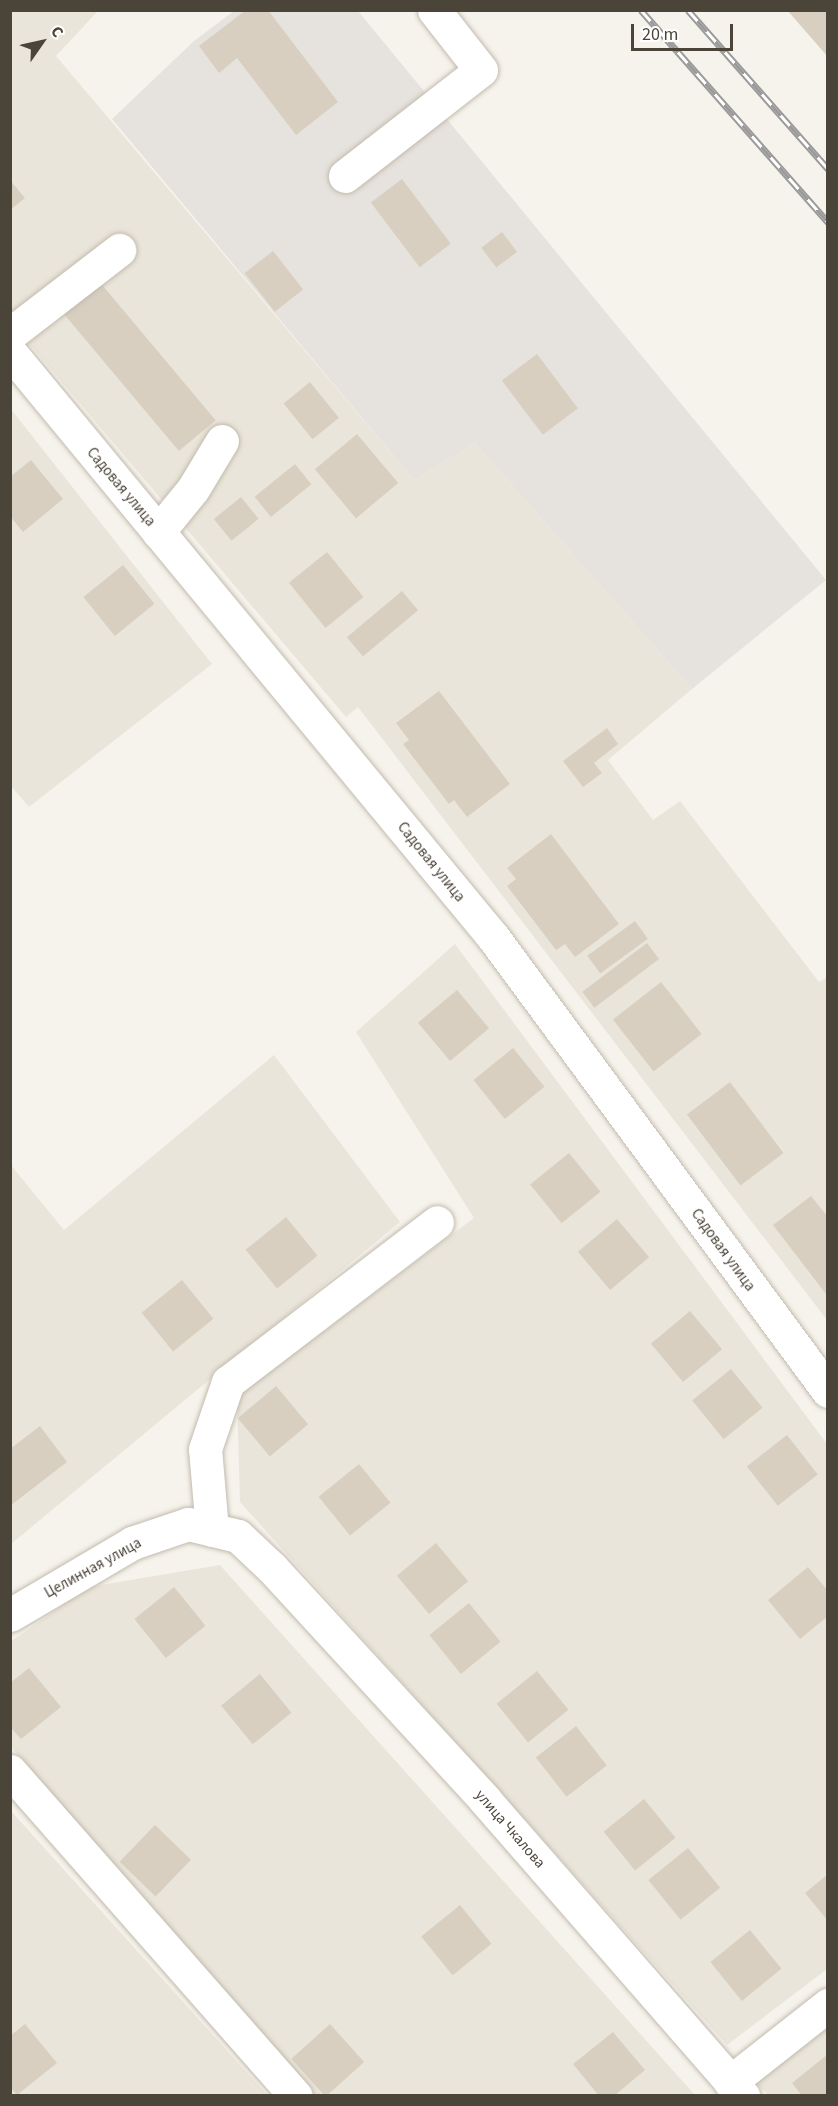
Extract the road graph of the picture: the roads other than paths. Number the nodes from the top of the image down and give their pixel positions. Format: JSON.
{"nodes":[{"id":1,"x":434,"y":10,"type":"edge"},
{"id":2,"x":345,"y":176,"type":"dead end"},
{"id":3,"x":119,"y":250,"type":"dead end"},
{"id":4,"x":10,"y":334,"type":"edge"},
{"id":5,"x":10,"y":352,"type":"edge"},
{"id":6,"x":222,"y":441,"type":"dead end"},
{"id":7,"x":158,"y":532,"type":"junction"},
{"id":8,"x":437,"y":1222,"type":"dead end"},
{"id":9,"x":828,"y":1390,"type":"edge"},
{"id":10,"x":212,"y":1530,"type":"junction"},
{"id":11,"x":272,"y":1568,"type":"joint"},
{"id":12,"x":10,"y":1615,"type":"edge"},
{"id":13,"x":10,"y":1771,"type":"edge"},
{"id":14,"x":828,"y":2005,"type":"edge"},
{"id":15,"x":738,"y":2092,"type":"edge"},
{"id":16,"x":296,"y":2096,"type":"edge"}],
"edges":[{"from":1,"to":2,"type":"street"},
{"from":3,"to":4,"type":"street"},
{"from":5,"to":7,"type":"street","name":"Садовая улица"},
{"from":6,"to":7,"type":"street"},
{"from":7,"to":9,"type":"street","name":"Садовая улица"},
{"from":8,"to":10,"type":"street"},
{"from":10,"to":11,"type":"street","name":"Целинная улица"},
{"from":10,"to":12,"type":"street","name":"Целинная улица"},
{"from":11,"to":15,"type":"street","name":"улица Чкалова"},
{"from":13,"to":16,"type":"street"},
{"from":14,"to":15,"type":"street"}]}
